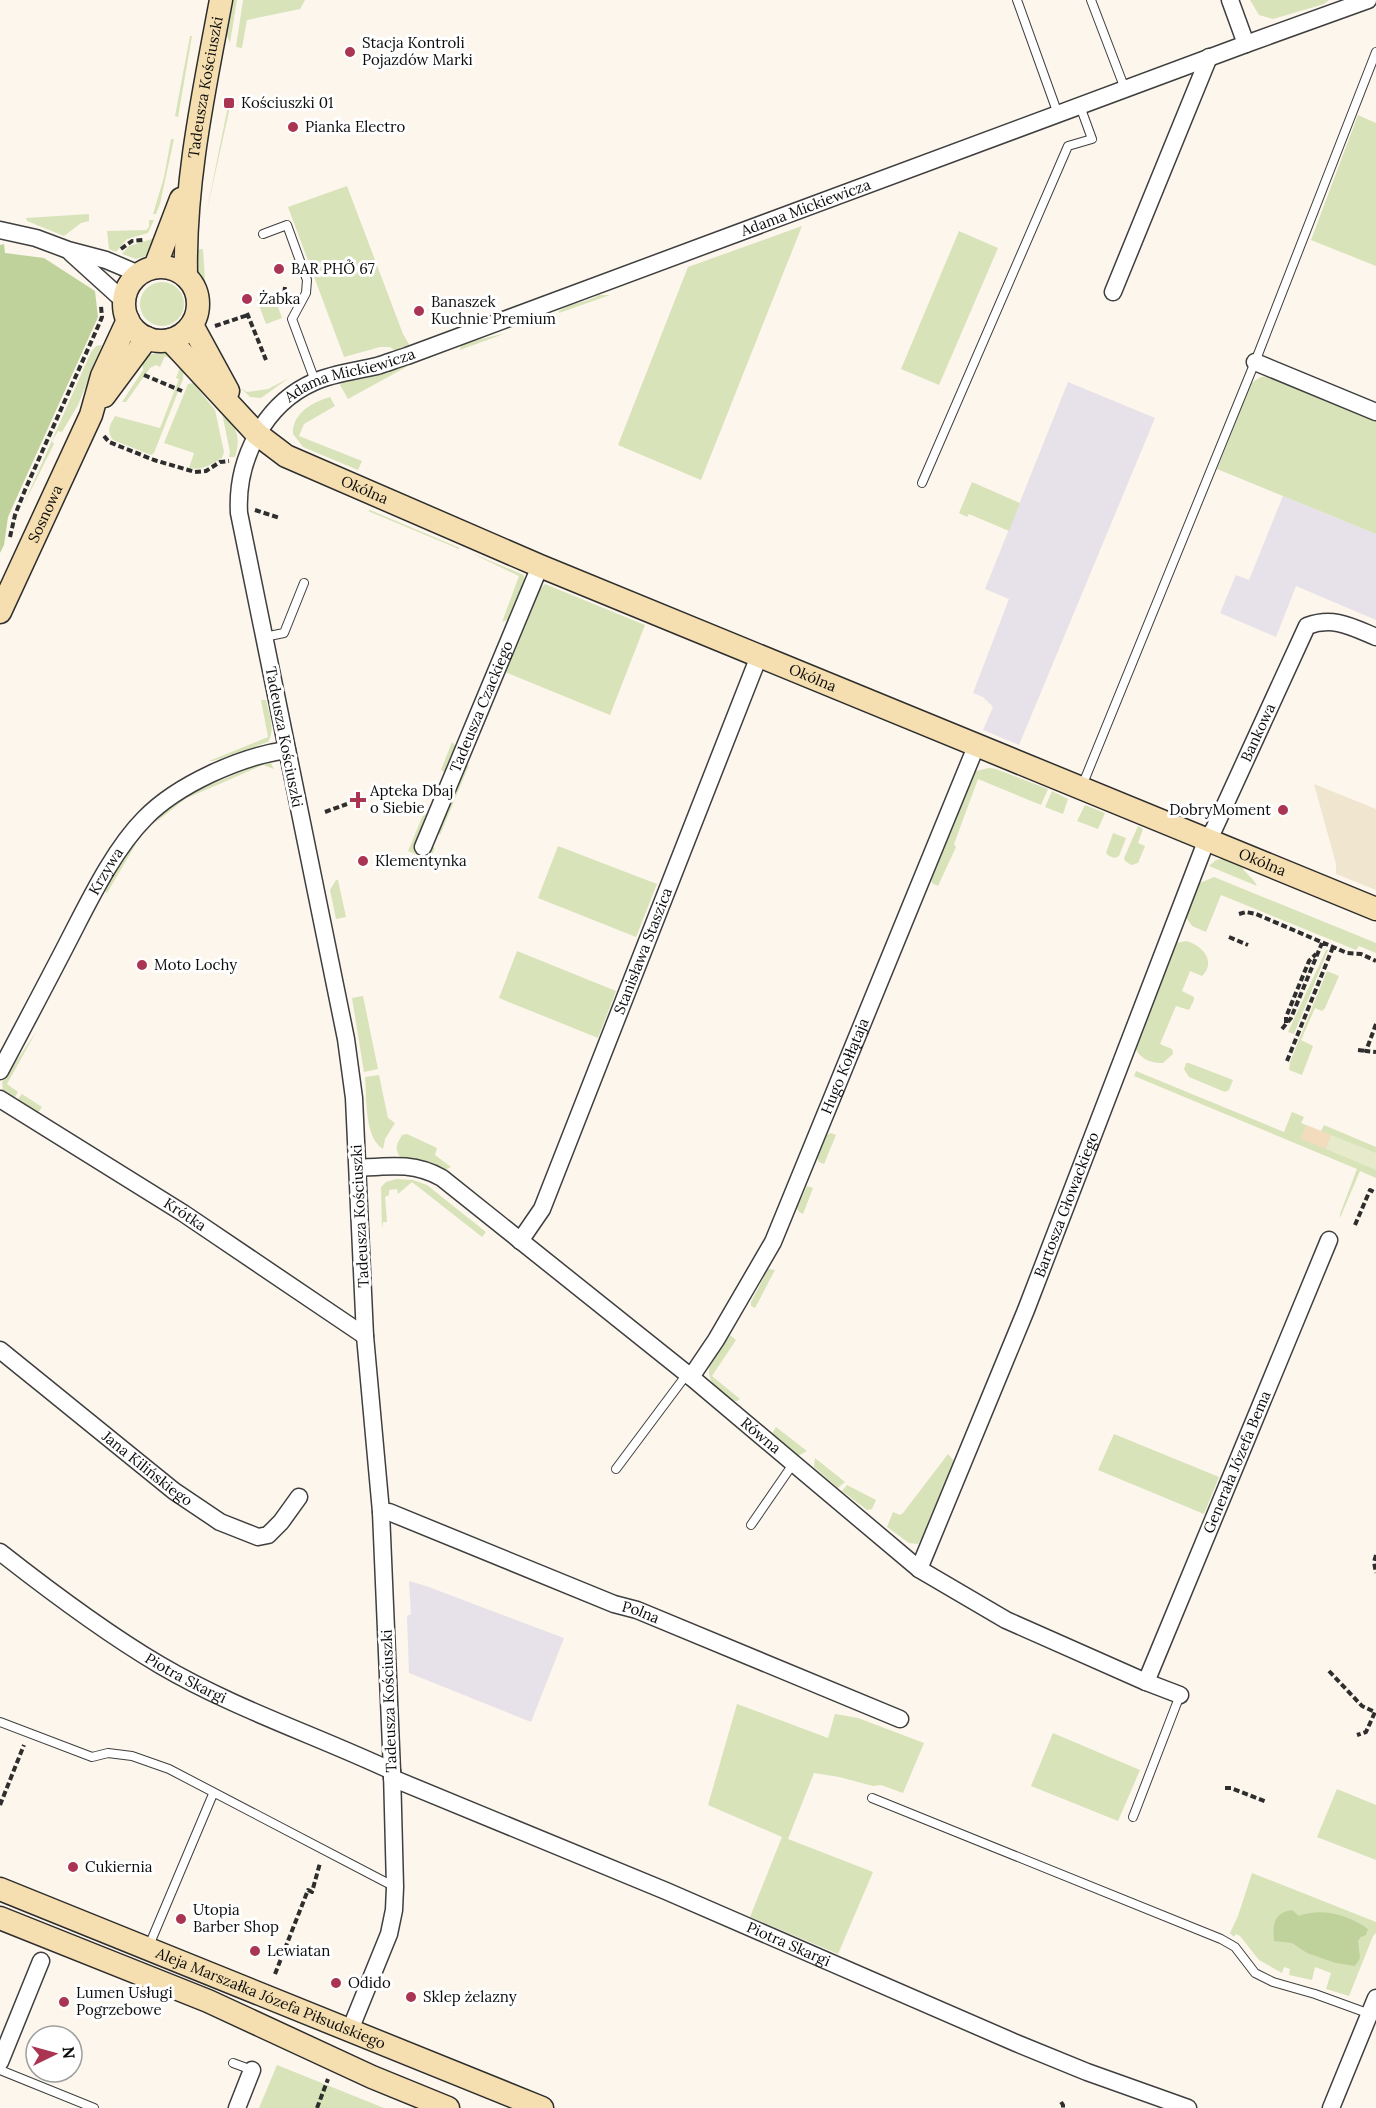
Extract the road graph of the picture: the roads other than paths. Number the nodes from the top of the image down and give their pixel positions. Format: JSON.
{"nodes":[{"id":1,"x":221,"y":0,"type":"edge"},
{"id":2,"x":1017,"y":0,"type":"edge"},
{"id":3,"x":1091,"y":0,"type":"edge"},
{"id":4,"x":1230,"y":0,"type":"edge"},
{"id":5,"x":1357,"y":2,"type":"edge"},
{"id":6,"x":1246,"y":44,"type":"junction"},
{"id":7,"x":1376,"y":52,"type":"edge"},
{"id":8,"x":1209,"y":57,"type":"junction"},
{"id":9,"x":1125,"y":89,"type":"junction"},
{"id":10,"x":1080,"y":106,"type":"junction"},
{"id":11,"x":1058,"y":114,"type":"junction"},
{"id":12,"x":190,"y":174,"type":"junction"},
{"id":13,"x":0,"y":230,"type":"edge"},
{"id":14,"x":263,"y":234,"type":"dead end"},
{"id":15,"x":68,"y":250,"type":"junction"},
{"id":16,"x":147,"y":271,"type":"junction"},
{"id":17,"x":186,"y":276,"type":"junction"},
{"id":18,"x":1113,"y":292,"type":"dead end"},
{"id":19,"x":126,"y":310,"type":"junction"},
{"id":20,"x":202,"y":326,"type":"junction"},
{"id":21,"x":147,"y":338,"type":"junction"},
{"id":22,"x":170,"y":340,"type":"junction"},
{"id":23,"x":1255,"y":362,"type":"junction"},
{"id":24,"x":315,"y":381,"type":"junction"},
{"id":25,"x":1376,"y":412,"type":"edge"},
{"id":26,"x":239,"y":414,"type":"junction"},
{"id":27,"x":98,"y":422,"type":"junction"},
{"id":28,"x":257,"y":434,"type":"junction"},
{"id":29,"x":922,"y":483,"type":"dead end"},
{"id":30,"x":540,"y":566,"type":"junction"},
{"id":31,"x":304,"y":583,"type":"dead end"},
{"id":32,"x":0,"y":612,"type":"edge"},
{"id":33,"x":264,"y":637,"type":"junction"},
{"id":34,"x":1376,"y":637,"type":"edge"},
{"id":35,"x":759,"y":656,"type":"junction"},
{"id":36,"x":977,"y":744,"type":"junction"},
{"id":37,"x":287,"y":750,"type":"junction"},
{"id":38,"x":1081,"y":787,"type":"junction"},
{"id":39,"x":1207,"y":839,"type":"junction"},
{"id":40,"x":423,"y":847,"type":"dead end"},
{"id":41,"x":1376,"y":909,"type":"edge"},
{"id":42,"x":0,"y":1071,"type":"edge"},
{"id":43,"x":0,"y":1098,"type":"edge"},
{"id":44,"x":358,"y":1168,"type":"junction"},
{"id":45,"x":1329,"y":1240,"type":"dead end"},
{"id":46,"x":520,"y":1241,"type":"junction"},
{"id":47,"x":365,"y":1336,"type":"junction"},
{"id":48,"x":0,"y":1350,"type":"edge"},
{"id":49,"x":689,"y":1375,"type":"junction"},
{"id":50,"x":793,"y":1464,"type":"junction"},
{"id":51,"x":616,"y":1469,"type":"dead end"},
{"id":52,"x":299,"y":1497,"type":"dead end"},
{"id":53,"x":381,"y":1512,"type":"junction"},
{"id":54,"x":750,"y":1525,"type":"dead end"},
{"id":55,"x":0,"y":1552,"type":"edge"},
{"id":56,"x":919,"y":1569,"type":"junction"},
{"id":57,"x":1146,"y":1682,"type":"junction"},
{"id":58,"x":1180,"y":1695,"type":"joint"},
{"id":59,"x":900,"y":1719,"type":"dead end"},
{"id":60,"x":0,"y":1722,"type":"edge"},
{"id":61,"x":392,"y":1774,"type":"junction"},
{"id":62,"x":213,"y":1794,"type":"junction"},
{"id":63,"x":872,"y":1798,"type":"dead end"},
{"id":64,"x":1133,"y":1817,"type":"dead end"},
{"id":65,"x":395,"y":1887,"type":"junction"},
{"id":66,"x":0,"y":1889,"type":"edge"},
{"id":67,"x":0,"y":1918,"type":"edge"},
{"id":68,"x":148,"y":1948,"type":"junction"},
{"id":69,"x":41,"y":1961,"type":"dead end"},
{"id":70,"x":1373,"y":2006,"type":"edge"},
{"id":71,"x":350,"y":2030,"type":"junction"},
{"id":72,"x":0,"y":2062,"type":"edge"},
{"id":73,"x":233,"y":2063,"type":"dead end"},
{"id":74,"x":0,"y":2070,"type":"edge"},
{"id":75,"x":252,"y":2070,"type":"joint"},
{"id":76,"x":94,"y":2108,"type":"edge"},
{"id":77,"x":237,"y":2108,"type":"edge"},
{"id":78,"x":448,"y":2108,"type":"edge"},
{"id":79,"x":542,"y":2108,"type":"edge"},
{"id":80,"x":1188,"y":2108,"type":"edge"},
{"id":81,"x":1331,"y":2108,"type":"edge"}],
"edges":[{"from":1,"to":12,"type":"street","name":"Tadeusza Kościuszki"},
{"from":2,"to":11,"type":"lane"},
{"from":3,"to":9,"type":"lane"},
{"from":4,"to":6,"type":"street"},
{"from":5,"to":6,"type":"street","name":"Adama Mickiewicza"},
{"from":6,"to":8,"type":"street","name":"Adama Mickiewicza"},
{"from":7,"to":23,"type":"lane"},
{"from":8,"to":9,"type":"street","name":"Adama Mickiewicza"},
{"from":8,"to":18,"type":"street"},
{"from":9,"to":10,"type":"street","name":"Adama Mickiewicza"},
{"from":10,"to":11,"type":"street","name":"Adama Mickiewicza"},
{"from":10,"to":29,"type":"lane"},
{"from":11,"to":24,"type":"street","name":"Adama Mickiewicza"},
{"from":12,"to":16,"type":"street","name":"Tadeusza Kościuszki"},
{"from":12,"to":17,"type":"street","name":"Tadeusza Kościuszki"},
{"from":13,"to":15,"type":"street"},
{"from":14,"to":24,"type":"lane"},
{"from":15,"to":16,"type":"street"},
{"from":15,"to":19,"type":"street"},
{"from":16,"to":17,"type":"street"},
{"from":16,"to":19,"type":"street"},
{"from":17,"to":20,"type":"street"},
{"from":19,"to":21,"type":"street"},
{"from":19,"to":27,"type":"street","name":"Sosnowa"},
{"from":20,"to":22,"type":"street"},
{"from":20,"to":26,"type":"street"},
{"from":21,"to":22,"type":"street"},
{"from":21,"to":27,"type":"street","name":"Sosnowa"},
{"from":22,"to":26,"type":"street"},
{"from":23,"to":25,"type":"street"},
{"from":23,"to":38,"type":"lane"},
{"from":24,"to":28,"type":"street","name":"Adama Mickiewicza"},
{"from":26,"to":28,"type":"street"},
{"from":27,"to":32,"type":"street","name":"Sosnowa"},
{"from":28,"to":30,"type":"street","name":"Okólna"},
{"from":28,"to":33,"type":"street","name":"Tadeusza Kościuszki"},
{"from":30,"to":35,"type":"street","name":"Okólna"},
{"from":30,"to":40,"type":"street","name":"Tadeusza Czackiego"},
{"from":31,"to":33,"type":"lane"},
{"from":33,"to":37,"type":"street","name":"Tadeusza Kościuszki"},
{"from":34,"to":39,"type":"street","name":"Bankowa"},
{"from":35,"to":36,"type":"street","name":"Okólna"},
{"from":35,"to":46,"type":"street","name":"Stanisława Staszica"},
{"from":36,"to":38,"type":"street","name":"Okólna"},
{"from":36,"to":49,"type":"street","name":"Hugo Kołłątaja"},
{"from":37,"to":42,"type":"street","name":"Krzywa"},
{"from":37,"to":44,"type":"street","name":"Tadeusza Kościuszki"},
{"from":38,"to":39,"type":"street","name":"Okólna"},
{"from":39,"to":41,"type":"street","name":"Okólna"},
{"from":39,"to":56,"type":"street","name":"Bartosza Głowackiego"},
{"from":43,"to":47,"type":"street","name":"Krótka"},
{"from":44,"to":46,"type":"street","name":"Równa"},
{"from":44,"to":47,"type":"street","name":"Tadeusza Kościuszki"},
{"from":45,"to":57,"type":"street","name":"Generała Józefa Bema"},
{"from":46,"to":49,"type":"street","name":"Równa"},
{"from":47,"to":53,"type":"street","name":"Tadeusza Kościuszki"},
{"from":48,"to":52,"type":"street","name":"Jana Kilińskiego"},
{"from":49,"to":50,"type":"street","name":"Równa"},
{"from":49,"to":51,"type":"lane"},
{"from":50,"to":54,"type":"lane"},
{"from":50,"to":56,"type":"street","name":"Równa"},
{"from":53,"to":59,"type":"street","name":"Polna"},
{"from":53,"to":61,"type":"street","name":"Tadeusza Kościuszki"},
{"from":55,"to":61,"type":"street","name":"Piotra Skargi"},
{"from":56,"to":57,"type":"street","name":"Równa"},
{"from":57,"to":58,"type":"street","name":"Równa"},
{"from":58,"to":64,"type":"lane"},
{"from":60,"to":62,"type":"lane"},
{"from":61,"to":65,"type":"street","name":"Tadeusza Kościuszki"},
{"from":61,"to":80,"type":"street","name":"Piotra Skargi"},
{"from":62,"to":65,"type":"lane"},
{"from":62,"to":68,"type":"lane"},
{"from":63,"to":70,"type":"lane"},
{"from":65,"to":71,"type":"street","name":"Tadeusza Kościuszki"},
{"from":66,"to":68,"type":"street","name":"Aleja Marszałka Józefa Piłsudskiego"},
{"from":67,"to":78,"type":"street","name":"Aleja Marszałka Józefa Piłsudskiego"},
{"from":68,"to":71,"type":"street","name":"Aleja Marszałka Józefa Piłsudskiego"},
{"from":69,"to":72,"type":"street"},
{"from":70,"to":81,"type":"street"},
{"from":71,"to":79,"type":"street","name":"Aleja Marszałka Józefa Piłsudskiego"},
{"from":73,"to":75,"type":"lane"},
{"from":74,"to":76,"type":"lane"},
{"from":75,"to":77,"type":"street"}]}
